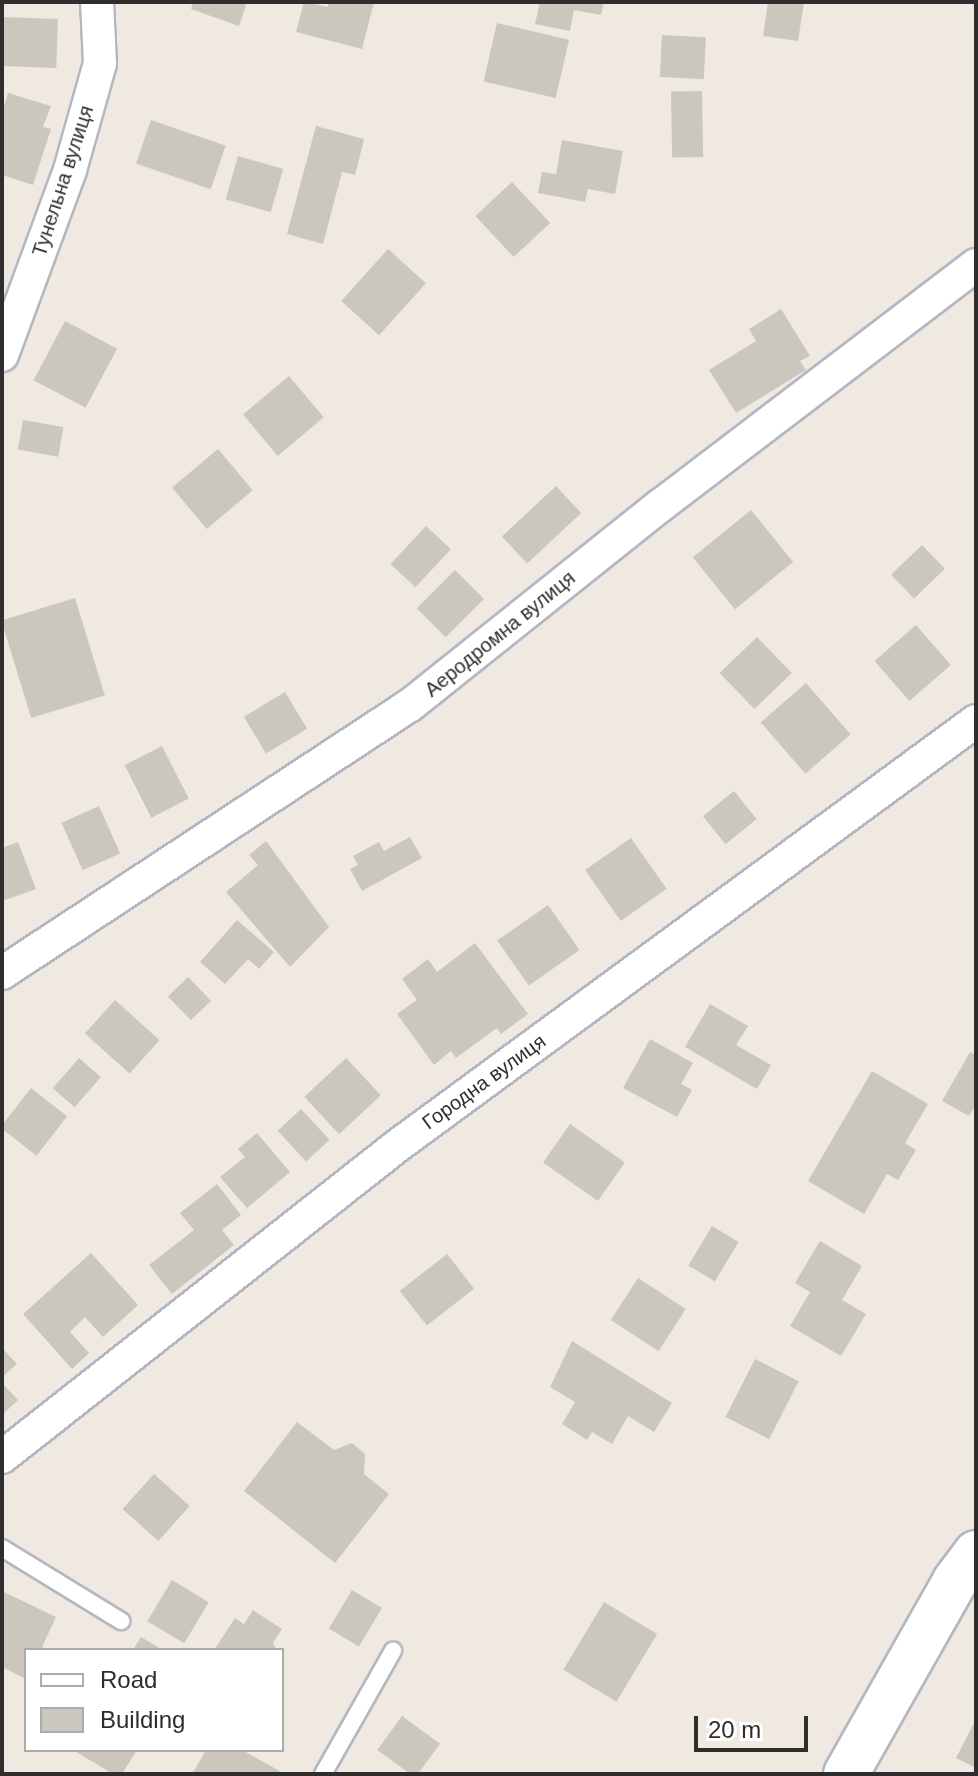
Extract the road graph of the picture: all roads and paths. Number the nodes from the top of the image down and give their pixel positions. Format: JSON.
{"nodes":[{"id":1,"x":97,"y":2,"type":"edge"},
{"id":2,"x":976,"y":265,"type":"edge"},
{"id":3,"x":2,"y":355,"type":"edge"},
{"id":4,"x":976,"y":721,"type":"edge"},
{"id":5,"x":2,"y":973,"type":"edge"},
{"id":6,"x":2,"y":1457,"type":"edge"},
{"id":7,"x":2,"y":1548,"type":"edge"},
{"id":8,"x":969,"y":1576,"type":"edge"},
{"id":9,"x":121,"y":1621,"type":"dead end"},
{"id":10,"x":393,"y":1651,"type":"dead end"},
{"id":11,"x":323,"y":1774,"type":"edge"},
{"id":12,"x":846,"y":1774,"type":"edge"}],
"edges":[{"from":1,"to":3,"type":"street","name":"Тунельна вулиця"},
{"from":2,"to":5,"type":"street","name":"Аеродромна вулиця"},
{"from":4,"to":6,"type":"street","name":"Городна вулиця"},
{"from":7,"to":9,"type":"lane"},
{"from":8,"to":12,"type":"main road"},
{"from":10,"to":11,"type":"lane"}]}
